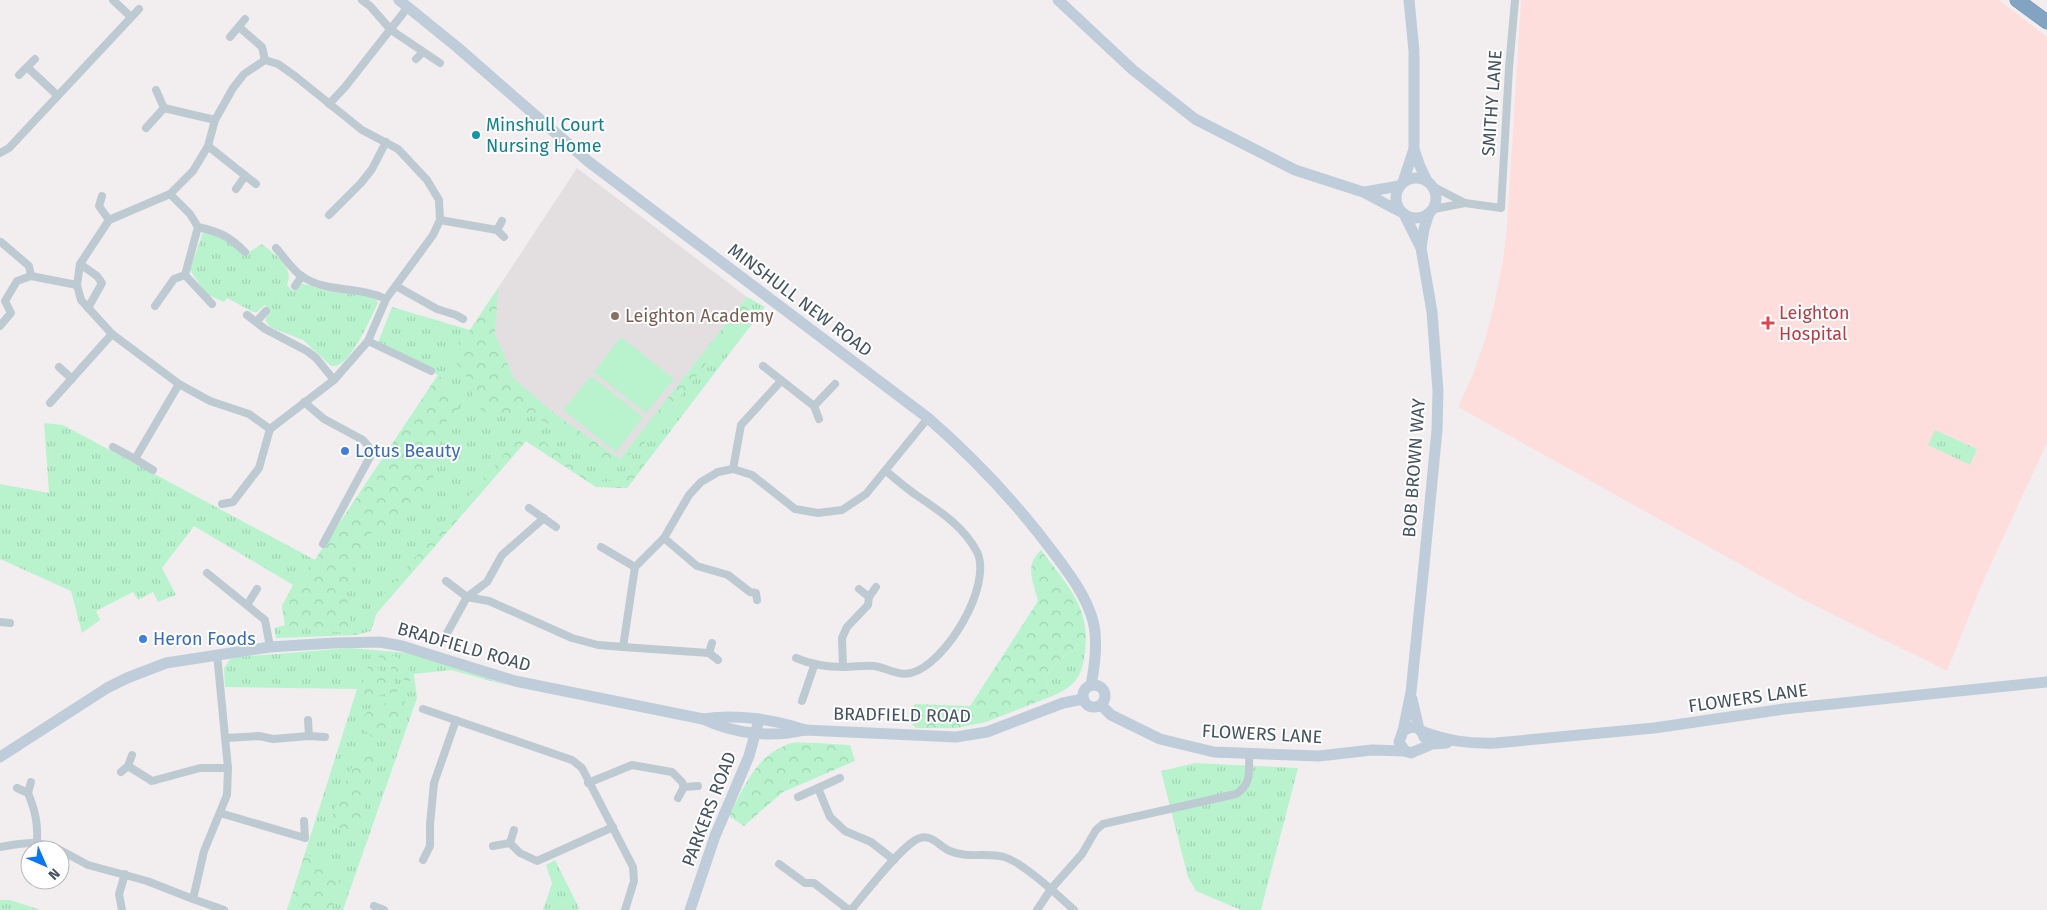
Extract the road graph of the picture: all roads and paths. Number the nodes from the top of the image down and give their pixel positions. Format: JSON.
{"nodes":[{"id":1,"x":113,"y":0,"type":"edge"},
{"id":2,"x":362,"y":0,"type":"edge"},
{"id":3,"x":399,"y":0,"type":"edge"},
{"id":4,"x":1058,"y":0,"type":"edge"},
{"id":5,"x":1409,"y":0,"type":"edge"},
{"id":6,"x":1515,"y":0,"type":"edge"},
{"id":7,"x":2017,"y":0,"type":"edge"},
{"id":8,"x":408,"y":7,"type":"junction"},
{"id":9,"x":139,"y":9,"type":"dead end"},
{"id":10,"x":131,"y":17,"type":"junction"},
{"id":11,"x":245,"y":18,"type":"dead end"},
{"id":12,"x":2047,"y":22,"type":"edge"},
{"id":13,"x":238,"y":27,"type":"junction"},
{"id":14,"x":391,"y":30,"type":"junction"},
{"id":15,"x":230,"y":36,"type":"dead end"},
{"id":16,"x":423,"y":52,"type":"junction"},
{"id":17,"x":35,"y":59,"type":"dead end"},
{"id":18,"x":416,"y":59,"type":"dead end"},
{"id":19,"x":265,"y":60,"type":"junction"},
{"id":20,"x":440,"y":64,"type":"dead end"},
{"id":21,"x":27,"y":67,"type":"junction"},
{"id":22,"x":19,"y":75,"type":"dead end"},
{"id":23,"x":156,"y":90,"type":"dead end"},
{"id":24,"x":57,"y":95,"type":"junction"},
{"id":25,"x":329,"y":104,"type":"junction"},
{"id":26,"x":164,"y":108,"type":"junction"},
{"id":27,"x":215,"y":120,"type":"junction"},
{"id":28,"x":146,"y":128,"type":"dead end"},
{"id":29,"x":386,"y":142,"type":"junction"},
{"id":30,"x":208,"y":146,"type":"junction"},
{"id":31,"x":1414,"y":149,"type":"junction"},
{"id":32,"x":0,"y":153,"type":"edge"},
{"id":33,"x":245,"y":176,"type":"junction"},
{"id":34,"x":256,"y":184,"type":"dead end"},
{"id":35,"x":1401,"y":184,"type":"junction"},
{"id":36,"x":1430,"y":184,"type":"junction"},
{"id":37,"x":236,"y":189,"type":"dead end"},
{"id":38,"x":1363,"y":192,"type":"junction"},
{"id":39,"x":170,"y":194,"type":"junction"},
{"id":40,"x":102,"y":196,"type":"dead end"},
{"id":41,"x":1465,"y":203,"type":"junction"},
{"id":42,"x":90,"y":205,"type":"dead end"},
{"id":43,"x":100,"y":206,"type":"junction"},
{"id":44,"x":1431,"y":211,"type":"junction"},
{"id":45,"x":1402,"y":214,"type":"junction"},
{"id":46,"x":329,"y":215,"type":"dead end"},
{"id":47,"x":109,"y":220,"type":"junction"},
{"id":48,"x":440,"y":220,"type":"junction"},
{"id":49,"x":502,"y":221,"type":"dead end"},
{"id":50,"x":198,"y":226,"type":"junction"},
{"id":51,"x":497,"y":230,"type":"junction"},
{"id":52,"x":504,"y":237,"type":"dead end"},
{"id":53,"x":1,"y":242,"type":"dead end"},
{"id":54,"x":276,"y":248,"type":"dead end"},
{"id":55,"x":1421,"y":248,"type":"junction"},
{"id":56,"x":245,"y":252,"type":"dead end"},
{"id":57,"x":80,"y":264,"type":"junction"},
{"id":58,"x":31,"y":276,"type":"junction"},
{"id":59,"x":185,"y":276,"type":"junction"},
{"id":60,"x":302,"y":276,"type":"junction"},
{"id":61,"x":77,"y":285,"type":"junction"},
{"id":62,"x":295,"y":286,"type":"dead end"},
{"id":63,"x":396,"y":286,"type":"junction"},
{"id":64,"x":386,"y":299,"type":"junction"},
{"id":65,"x":212,"y":304,"type":"dead end"},
{"id":66,"x":155,"y":306,"type":"dead end"},
{"id":67,"x":88,"y":308,"type":"junction"},
{"id":68,"x":266,"y":311,"type":"dead end"},
{"id":69,"x":248,"y":315,"type":"dead end"},
{"id":70,"x":463,"y":319,"type":"dead end"},
{"id":71,"x":256,"y":322,"type":"junction"},
{"id":72,"x":0,"y":326,"type":"edge"},
{"id":73,"x":112,"y":334,"type":"junction"},
{"id":74,"x":368,"y":341,"type":"junction"},
{"id":75,"x":763,"y":366,"type":"dead end"},
{"id":76,"x":59,"y":367,"type":"dead end"},
{"id":77,"x":431,"y":371,"type":"dead end"},
{"id":78,"x":72,"y":379,"type":"junction"},
{"id":79,"x":334,"y":380,"type":"junction"},
{"id":80,"x":781,"y":381,"type":"junction"},
{"id":81,"x":179,"y":384,"type":"junction"},
{"id":82,"x":835,"y":384,"type":"dead end"},
{"id":83,"x":304,"y":402,"type":"junction"},
{"id":84,"x":50,"y":403,"type":"dead end"},
{"id":85,"x":814,"y":406,"type":"junction"},
{"id":86,"x":928,"y":418,"type":"junction"},
{"id":87,"x":819,"y":419,"type":"dead end"},
{"id":88,"x":270,"y":429,"type":"junction"},
{"id":89,"x":113,"y":447,"type":"dead end"},
{"id":90,"x":135,"y":459,"type":"junction"},
{"id":91,"x":733,"y":469,"type":"junction"},
{"id":92,"x":153,"y":470,"type":"dead end"},
{"id":93,"x":886,"y":472,"type":"junction"},
{"id":94,"x":222,"y":504,"type":"dead end"},
{"id":95,"x":530,"y":508,"type":"dead end"},
{"id":96,"x":544,"y":518,"type":"junction"},
{"id":97,"x":556,"y":527,"type":"dead end"},
{"id":98,"x":664,"y":538,"type":"junction"},
{"id":99,"x":323,"y":544,"type":"dead end"},
{"id":100,"x":601,"y":547,"type":"dead end"},
{"id":101,"x":635,"y":567,"type":"junction"},
{"id":102,"x":207,"y":574,"type":"dead end"},
{"id":103,"x":446,"y":581,"type":"dead end"},
{"id":104,"x":876,"y":587,"type":"dead end"},
{"id":105,"x":257,"y":589,"type":"dead end"},
{"id":106,"x":859,"y":589,"type":"dead end"},
{"id":107,"x":757,"y":593,"type":"dead end"},
{"id":108,"x":467,"y":597,"type":"junction"},
{"id":109,"x":869,"y":597,"type":"junction"},
{"id":110,"x":247,"y":605,"type":"junction"},
{"id":111,"x":0,"y":622,"type":"edge"},
{"id":112,"x":10,"y":623,"type":"dead end"},
{"id":113,"x":446,"y":635,"type":"dead end"},
{"id":114,"x":712,"y":643,"type":"dead end"},
{"id":115,"x":270,"y":647,"type":"junction"},
{"id":116,"x":623,"y":647,"type":"junction"},
{"id":117,"x":709,"y":653,"type":"junction"},
{"id":118,"x":217,"y":654,"type":"junction"},
{"id":119,"x":796,"y":658,"type":"dead end"},
{"id":120,"x":718,"y":660,"type":"dead end"},
{"id":121,"x":814,"y":666,"type":"junction"},
{"id":122,"x":843,"y":667,"type":"junction"},
{"id":123,"x":2047,"y":682,"type":"edge"},
{"id":124,"x":1091,"y":685,"type":"junction"},
{"id":125,"x":1411,"y":692,"type":"junction"},
{"id":126,"x":1083,"y":699,"type":"junction"},
{"id":127,"x":802,"y":701,"type":"dead end"},
{"id":128,"x":1101,"y":704,"type":"junction"},
{"id":129,"x":423,"y":709,"type":"dead end"},
{"id":130,"x":703,"y":719,"type":"junction"},
{"id":131,"x":308,"y":720,"type":"dead end"},
{"id":132,"x":456,"y":720,"type":"junction"},
{"id":133,"x":759,"y":720,"type":"junction"},
{"id":134,"x":805,"y":730,"type":"junction"},
{"id":135,"x":1420,"y":730,"type":"junction"},
{"id":136,"x":1402,"y":732,"type":"junction"},
{"id":137,"x":756,"y":733,"type":"junction"},
{"id":138,"x":309,"y":736,"type":"junction"},
{"id":139,"x":325,"y":737,"type":"dead end"},
{"id":140,"x":226,"y":738,"type":"junction"},
{"id":141,"x":1454,"y":742,"type":"junction"},
{"id":142,"x":1422,"y":748,"type":"junction"},
{"id":143,"x":1372,"y":750,"type":"junction"},
{"id":144,"x":1404,"y":751,"type":"junction"},
{"id":145,"x":1249,"y":754,"type":"junction"},
{"id":146,"x":132,"y":755,"type":"dead end"},
{"id":147,"x":0,"y":757,"type":"edge"},
{"id":148,"x":128,"y":766,"type":"junction"},
{"id":149,"x":228,"y":768,"type":"junction"},
{"id":150,"x":121,"y":772,"type":"dead end"},
{"id":151,"x":840,"y":778,"type":"dead end"},
{"id":152,"x":31,"y":782,"type":"dead end"},
{"id":153,"x":588,"y":783,"type":"junction"},
{"id":154,"x":698,"y":786,"type":"dead end"},
{"id":155,"x":684,"y":787,"type":"junction"},
{"id":156,"x":17,"y":788,"type":"dead end"},
{"id":157,"x":818,"y":788,"type":"junction"},
{"id":158,"x":28,"y":793,"type":"junction"},
{"id":159,"x":798,"y":797,"type":"dead end"},
{"id":160,"x":678,"y":798,"type":"dead end"},
{"id":161,"x":220,"y":813,"type":"junction"},
{"id":162,"x":304,"y":821,"type":"dead end"},
{"id":163,"x":613,"y":827,"type":"junction"},
{"id":164,"x":514,"y":830,"type":"dead end"},
{"id":165,"x":37,"y":840,"type":"edge"},
{"id":166,"x":20,"y":842,"type":"edge"},
{"id":167,"x":510,"y":843,"type":"junction"},
{"id":168,"x":493,"y":846,"type":"dead end"},
{"id":169,"x":0,"y":847,"type":"edge"},
{"id":170,"x":70,"y":855,"type":"edge"},
{"id":171,"x":423,"y":860,"type":"dead end"},
{"id":172,"x":894,"y":860,"type":"junction"},
{"id":173,"x":779,"y":864,"type":"dead end"},
{"id":174,"x":126,"y":874,"type":"junction"},
{"id":175,"x":1051,"y":889,"type":"junction"},
{"id":176,"x":193,"y":899,"type":"junction"},
{"id":177,"x":374,"y":906,"type":"dead end"},
{"id":178,"x":122,"y":910,"type":"edge"},
{"id":179,"x":224,"y":910,"type":"edge"},
{"id":180,"x":384,"y":910,"type":"edge"},
{"id":181,"x":625,"y":910,"type":"edge"},
{"id":182,"x":690,"y":910,"type":"edge"},
{"id":183,"x":850,"y":910,"type":"edge"},
{"id":184,"x":1037,"y":910,"type":"edge"},
{"id":185,"x":1074,"y":910,"type":"edge"}],
"edges":[{"from":1,"to":10,"type":"street"},
{"from":2,"to":14,"type":"street"},
{"from":3,"to":8,"type":"street","name":"MINSHULL NEW ROAD"},
{"from":4,"to":38,"type":"street"},
{"from":5,"to":31,"type":"street"},
{"from":6,"to":41,"type":"street","name":"SMITHY LANE"},
{"from":7,"to":12,"type":"highway"},
{"from":8,"to":14,"type":"street"},
{"from":8,"to":86,"type":"street","name":"MINSHULL NEW ROAD"},
{"from":9,"to":10,"type":"street"},
{"from":10,"to":24,"type":"street"},
{"from":11,"to":13,"type":"street"},
{"from":13,"to":15,"type":"street"},
{"from":13,"to":19,"type":"street"},
{"from":14,"to":16,"type":"street"},
{"from":14,"to":25,"type":"street"},
{"from":16,"to":18,"type":"street"},
{"from":16,"to":20,"type":"street"},
{"from":17,"to":21,"type":"street"},
{"from":19,"to":25,"type":"street"},
{"from":19,"to":27,"type":"street"},
{"from":21,"to":22,"type":"street"},
{"from":21,"to":24,"type":"street"},
{"from":23,"to":26,"type":"street"},
{"from":24,"to":32,"type":"street"},
{"from":25,"to":29,"type":"street"},
{"from":26,"to":27,"type":"street"},
{"from":26,"to":28,"type":"street"},
{"from":27,"to":30,"type":"street"},
{"from":29,"to":46,"type":"street"},
{"from":29,"to":48,"type":"street"},
{"from":30,"to":33,"type":"street"},
{"from":30,"to":39,"type":"street"},
{"from":31,"to":35,"type":"street"},
{"from":31,"to":36,"type":"street"},
{"from":33,"to":34,"type":"street"},
{"from":33,"to":37,"type":"street"},
{"from":35,"to":36,"type":"street"},
{"from":35,"to":38,"type":"street"},
{"from":35,"to":45,"type":"street"},
{"from":36,"to":41,"type":"street"},
{"from":36,"to":44,"type":"street"},
{"from":38,"to":45,"type":"street"},
{"from":39,"to":47,"type":"street"},
{"from":39,"to":50,"type":"street"},
{"from":40,"to":43,"type":"street"},
{"from":41,"to":44,"type":"street"},
{"from":42,"to":43,"type":"street"},
{"from":43,"to":47,"type":"street"},
{"from":44,"to":45,"type":"street"},
{"from":44,"to":55,"type":"street","name":"BOB BROWN WAY"},
{"from":45,"to":55,"type":"street","name":"BOB BROWN WAY"},
{"from":47,"to":57,"type":"street"},
{"from":48,"to":51,"type":"street"},
{"from":48,"to":63,"type":"street"},
{"from":49,"to":51,"type":"street"},
{"from":50,"to":56,"type":"street"},
{"from":50,"to":59,"type":"street"},
{"from":51,"to":52,"type":"street"},
{"from":53,"to":58,"type":"street"},
{"from":54,"to":60,"type":"street"},
{"from":55,"to":125,"type":"street","name":"BOB BROWN WAY"},
{"from":57,"to":61,"type":"street"},
{"from":57,"to":67,"type":"street"},
{"from":58,"to":61,"type":"street"},
{"from":58,"to":72,"type":"street"},
{"from":59,"to":65,"type":"street"},
{"from":59,"to":66,"type":"street"},
{"from":60,"to":62,"type":"street"},
{"from":60,"to":64,"type":"street"},
{"from":61,"to":67,"type":"street"},
{"from":63,"to":64,"type":"street"},
{"from":63,"to":70,"type":"street"},
{"from":64,"to":74,"type":"street"},
{"from":67,"to":73,"type":"street"},
{"from":68,"to":71,"type":"street"},
{"from":69,"to":71,"type":"street"},
{"from":71,"to":79,"type":"street"},
{"from":73,"to":78,"type":"street"},
{"from":73,"to":81,"type":"street"},
{"from":74,"to":77,"type":"street"},
{"from":74,"to":79,"type":"street"},
{"from":75,"to":80,"type":"street"},
{"from":76,"to":78,"type":"street"},
{"from":78,"to":84,"type":"street"},
{"from":79,"to":83,"type":"street"},
{"from":80,"to":85,"type":"street"},
{"from":80,"to":91,"type":"street"},
{"from":81,"to":88,"type":"street"},
{"from":81,"to":90,"type":"street"},
{"from":82,"to":85,"type":"street"},
{"from":83,"to":88,"type":"street"},
{"from":83,"to":99,"type":"street"},
{"from":85,"to":87,"type":"street"},
{"from":86,"to":93,"type":"street"},
{"from":86,"to":124,"type":"street","name":"MINSHULL NEW ROAD"},
{"from":88,"to":94,"type":"street"},
{"from":89,"to":90,"type":"street"},
{"from":90,"to":92,"type":"street"},
{"from":91,"to":93,"type":"street"},
{"from":91,"to":98,"type":"street"},
{"from":93,"to":122,"type":"street"},
{"from":95,"to":96,"type":"street"},
{"from":96,"to":97,"type":"street"},
{"from":96,"to":108,"type":"street"},
{"from":98,"to":101,"type":"street"},
{"from":98,"to":107,"type":"street"},
{"from":100,"to":101,"type":"street"},
{"from":101,"to":116,"type":"street"},
{"from":102,"to":110,"type":"street"},
{"from":103,"to":108,"type":"street"},
{"from":104,"to":109,"type":"street"},
{"from":105,"to":110,"type":"street"},
{"from":106,"to":109,"type":"street"},
{"from":108,"to":113,"type":"street"},
{"from":108,"to":116,"type":"street"},
{"from":109,"to":122,"type":"street"},
{"from":110,"to":115,"type":"street"},
{"from":111,"to":112,"type":"street"},
{"from":114,"to":117,"type":"street"},
{"from":115,"to":118,"type":"street","name":"BRADFIELD ROAD"},
{"from":115,"to":130,"type":"street","name":"BRADFIELD ROAD"},
{"from":116,"to":117,"type":"street"},
{"from":117,"to":120,"type":"street"},
{"from":118,"to":140,"type":"street"},
{"from":118,"to":147,"type":"street","name":"BRADFIELD ROAD"},
{"from":119,"to":121,"type":"street"},
{"from":121,"to":122,"type":"street"},
{"from":121,"to":127,"type":"street"},
{"from":123,"to":141,"type":"street","name":"FLOWERS LANE"},
{"from":124,"to":126,"type":"street"},
{"from":124,"to":128,"type":"street"},
{"from":125,"to":135,"type":"street","name":"BOB BROWN WAY"},
{"from":125,"to":136,"type":"street","name":"BOB BROWN WAY"},
{"from":126,"to":128,"type":"street"},
{"from":126,"to":134,"type":"street","name":"BRADFIELD ROAD"},
{"from":128,"to":145,"type":"street","name":"FLOWERS LANE"},
{"from":129,"to":132,"type":"street"},
{"from":130,"to":133,"type":"street","name":"BRADFIELD ROAD"},
{"from":130,"to":137,"type":"street","name":"BRADFIELD ROAD"},
{"from":131,"to":138,"type":"street"},
{"from":132,"to":153,"type":"street"},
{"from":132,"to":171,"type":"street"},
{"from":133,"to":134,"type":"street","name":"BRADFIELD ROAD"},
{"from":133,"to":137,"type":"street","name":"PARKERS ROAD"},
{"from":134,"to":137,"type":"street","name":"BRADFIELD ROAD"},
{"from":135,"to":136,"type":"street"},
{"from":135,"to":141,"type":"street","name":"FLOWERS LANE"},
{"from":135,"to":142,"type":"street"},
{"from":136,"to":143,"type":"street","name":"FLOWERS LANE"},
{"from":136,"to":144,"type":"street"},
{"from":137,"to":182,"type":"street","name":"PARKERS ROAD"},
{"from":138,"to":139,"type":"street"},
{"from":138,"to":140,"type":"street"},
{"from":140,"to":149,"type":"street"},
{"from":141,"to":142,"type":"street","name":"FLOWERS LANE"},
{"from":142,"to":144,"type":"street"},
{"from":143,"to":144,"type":"street","name":"FLOWERS LANE"},
{"from":143,"to":145,"type":"street","name":"FLOWERS LANE"},
{"from":145,"to":175,"type":"street"},
{"from":146,"to":148,"type":"street"},
{"from":148,"to":149,"type":"street"},
{"from":148,"to":150,"type":"street"},
{"from":149,"to":161,"type":"street"},
{"from":151,"to":157,"type":"street"},
{"from":152,"to":158,"type":"street"},
{"from":153,"to":155,"type":"street"},
{"from":153,"to":163,"type":"street"},
{"from":154,"to":155,"type":"street"},
{"from":155,"to":160,"type":"street"},
{"from":156,"to":158,"type":"street"},
{"from":157,"to":159,"type":"street"},
{"from":157,"to":172,"type":"street"},
{"from":158,"to":165,"type":"street"},
{"from":161,"to":162,"type":"street"},
{"from":161,"to":176,"type":"street"},
{"from":163,"to":167,"type":"street"},
{"from":163,"to":181,"type":"street"},
{"from":164,"to":167,"type":"street"},
{"from":166,"to":169,"type":"street"},
{"from":167,"to":168,"type":"street"},
{"from":170,"to":174,"type":"street"},
{"from":172,"to":175,"type":"street"},
{"from":172,"to":183,"type":"street"},
{"from":173,"to":183,"type":"street"},
{"from":174,"to":176,"type":"street"},
{"from":174,"to":178,"type":"street"},
{"from":175,"to":184,"type":"street"},
{"from":175,"to":185,"type":"street"},
{"from":176,"to":179,"type":"street"},
{"from":177,"to":180,"type":"street"}]}
